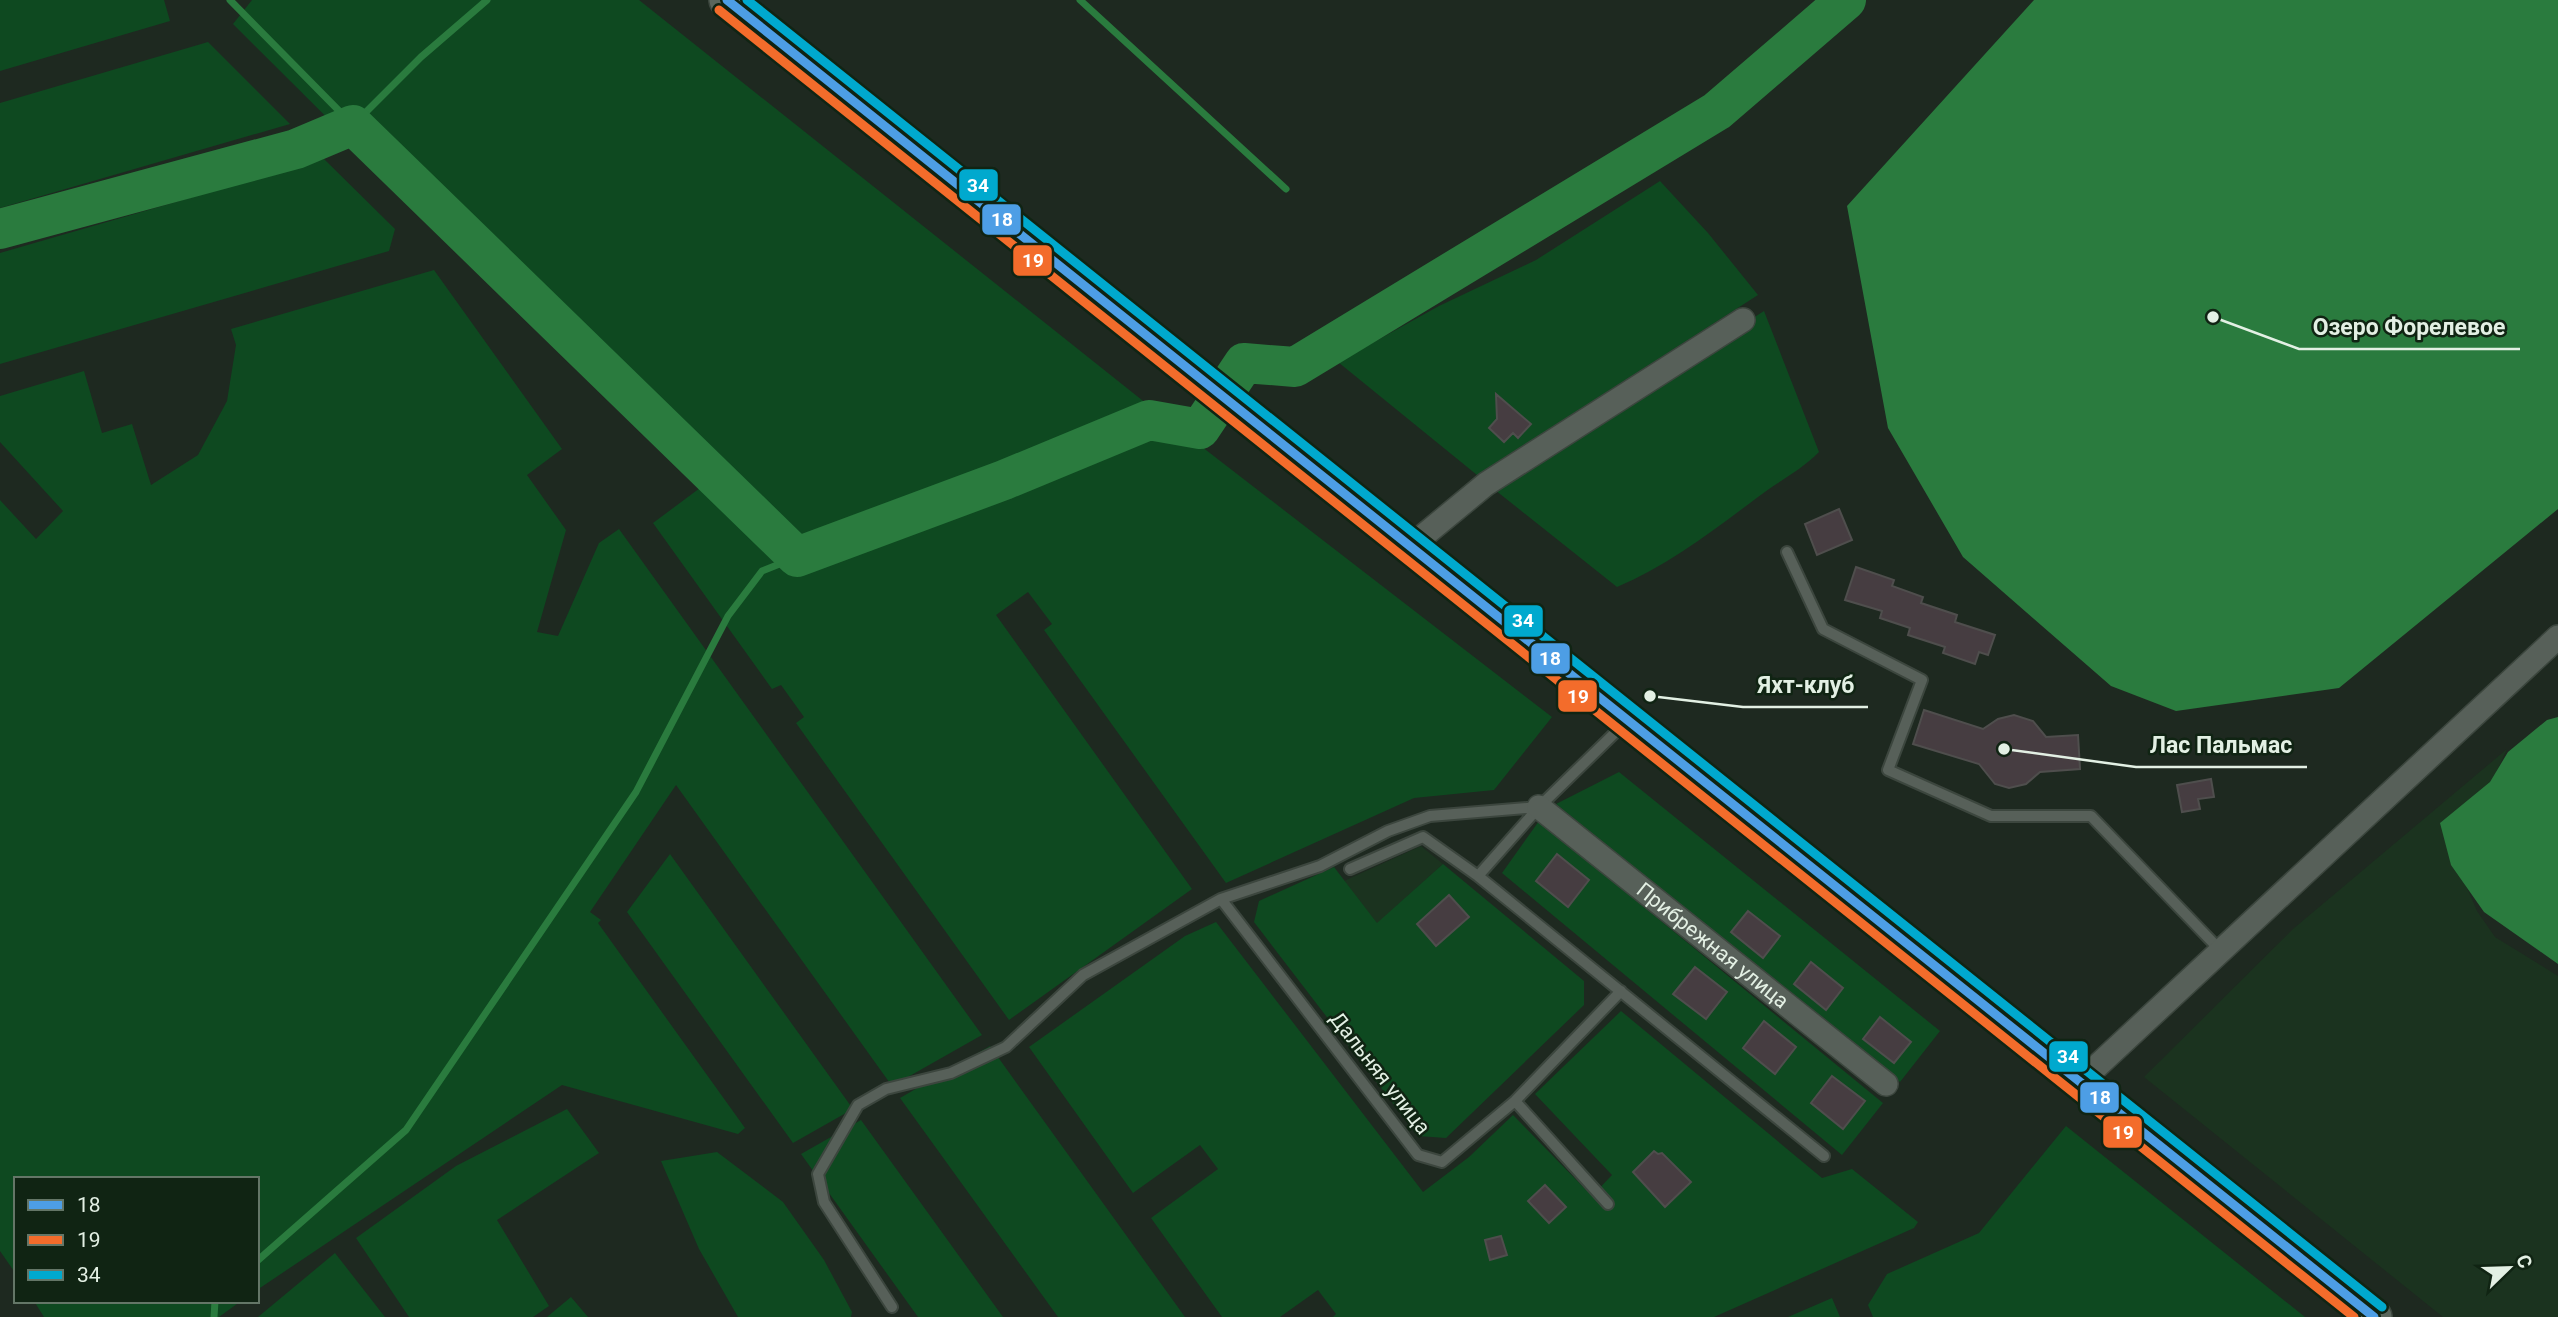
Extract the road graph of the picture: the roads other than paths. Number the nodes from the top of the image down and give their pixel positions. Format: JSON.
{"nodes":[{"id":1,"x":727,"y":0,"type":"edge"},
{"id":2,"x":1744,"y":320,"type":"dead end"},
{"id":3,"x":1411,"y":546,"type":"junction"},
{"id":4,"x":1787,"y":552,"type":"dead end"},
{"id":5,"x":2558,"y":637,"type":"edge"},
{"id":6,"x":1628,"y":720,"type":"junction"},
{"id":7,"x":1539,"y":807,"type":"junction"},
{"id":8,"x":1350,"y":869,"type":"dead end"},
{"id":9,"x":1478,"y":876,"type":"junction"},
{"id":10,"x":1222,"y":900,"type":"junction"},
{"id":11,"x":2221,"y":951,"type":"junction"},
{"id":12,"x":1621,"y":991,"type":"junction"},
{"id":13,"x":2080,"y":1082,"type":"junction"},
{"id":14,"x":1886,"y":1084,"type":"dead end"},
{"id":15,"x":1515,"y":1101,"type":"junction"},
{"id":16,"x":1824,"y":1156,"type":"dead end"},
{"id":17,"x":1608,"y":1204,"type":"dead end"},
{"id":18,"x":892,"y":1307,"type":"dead end"},
{"id":19,"x":2374,"y":1317,"type":"edge"}],
"edges":[{"from":1,"to":3,"type":"main road"},
{"from":2,"to":3,"type":"street"},
{"from":3,"to":6,"type":"main road"},
{"from":4,"to":11,"type":"lane"},
{"from":5,"to":11,"type":"street"},
{"from":6,"to":7,"type":"lane"},
{"from":6,"to":13,"type":"main road"},
{"from":7,"to":9,"type":"lane"},
{"from":7,"to":10,"type":"lane"},
{"from":7,"to":14,"type":"street","name":"Прибрежная улица"},
{"from":8,"to":9,"type":"lane"},
{"from":9,"to":12,"type":"lane"},
{"from":10,"to":15,"type":"lane","name":"Дальняя улица"},
{"from":10,"to":18,"type":"lane"},
{"from":11,"to":13,"type":"street"},
{"from":12,"to":15,"type":"lane","name":"Дальняя улица"},
{"from":12,"to":16,"type":"lane"},
{"from":13,"to":19,"type":"main road"},
{"from":15,"to":17,"type":"lane"}]}
